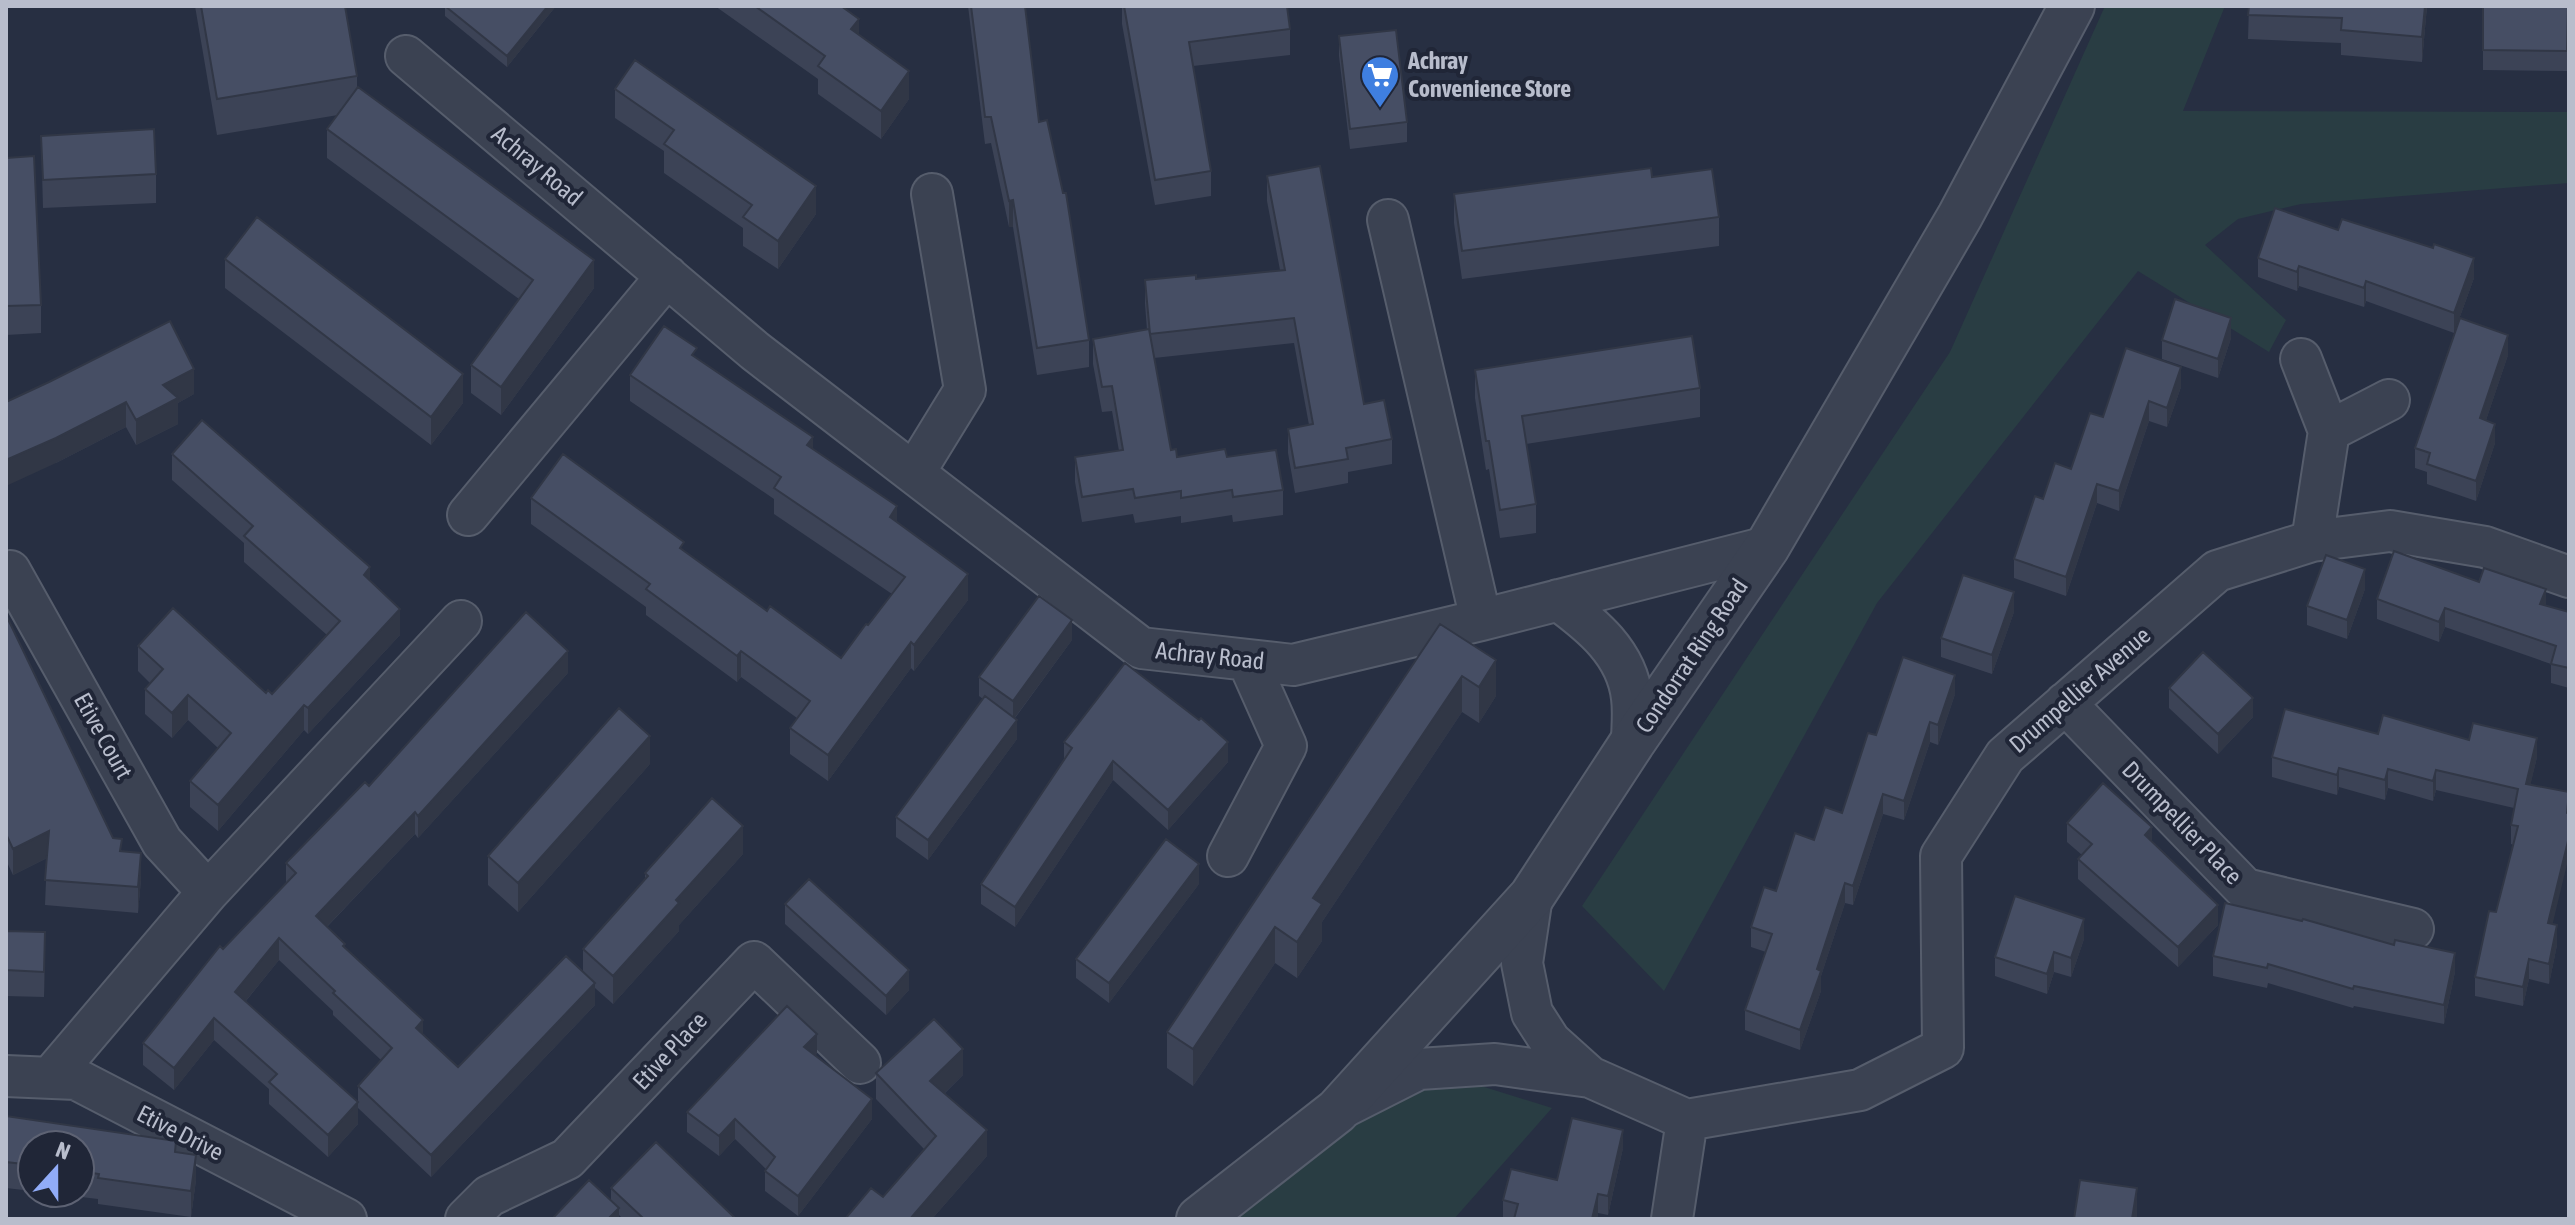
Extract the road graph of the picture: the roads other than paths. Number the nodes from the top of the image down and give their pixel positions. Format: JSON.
{"nodes":[{"id":1,"x":2072,"y":6,"type":"edge"},
{"id":2,"x":406,"y":56,"type":"dead end"},
{"id":3,"x":932,"y":194,"type":"dead end"},
{"id":4,"x":1388,"y":220,"type":"dead end"},
{"id":5,"x":667,"y":276,"type":"junction"},
{"id":6,"x":2301,"y":359,"type":"dead end"},
{"id":7,"x":2389,"y":400,"type":"dead end"},
{"id":8,"x":2329,"y":431,"type":"junction"},
{"id":9,"x":914,"y":473,"type":"junction"},
{"id":10,"x":468,"y":515,"type":"dead end"},
{"id":11,"x":2312,"y":541,"type":"junction"},
{"id":12,"x":1767,"y":547,"type":"junction"},
{"id":13,"x":10,"y":571,"type":"dead end"},
{"id":14,"x":2569,"y":577,"type":"edge"},
{"id":15,"x":1558,"y":600,"type":"junction"},
{"id":16,"x":1481,"y":620,"type":"junction"},
{"id":17,"x":461,"y":621,"type":"dead end"},
{"id":18,"x":1248,"y":661,"type":"junction"},
{"id":19,"x":2065,"y":703,"type":"junction"},
{"id":20,"x":1632,"y":743,"type":"junction"},
{"id":21,"x":1228,"y":856,"type":"dead end"},
{"id":22,"x":208,"y":892,"type":"junction"},
{"id":23,"x":1532,"y":896,"type":"junction"},
{"id":24,"x":2413,"y":929,"type":"dead end"},
{"id":25,"x":860,"y":1063,"type":"dead end"},
{"id":26,"x":6,"y":1076,"type":"edge"},
{"id":27,"x":1590,"y":1077,"type":"junction"},
{"id":28,"x":50,"y":1078,"type":"junction"},
{"id":29,"x":1337,"y":1111,"type":"junction"},
{"id":30,"x":1687,"y":1120,"type":"junction"},
{"id":31,"x":346,"y":1219,"type":"edge"},
{"id":32,"x":466,"y":1219,"type":"edge"},
{"id":33,"x":1199,"y":1219,"type":"edge"},
{"id":34,"x":1672,"y":1219,"type":"edge"}],
"edges":[{"from":1,"to":12,"type":"street","name":"Condorrat Ring Road"},
{"from":2,"to":5,"type":"street","name":"Achray Road"},
{"from":3,"to":9,"type":"street"},
{"from":4,"to":16,"type":"street"},
{"from":5,"to":9,"type":"street","name":"Achray Road"},
{"from":5,"to":10,"type":"street"},
{"from":6,"to":8,"type":"street"},
{"from":7,"to":8,"type":"street"},
{"from":8,"to":11,"type":"street"},
{"from":9,"to":18,"type":"street","name":"Achray Road"},
{"from":11,"to":14,"type":"street","name":"Drumpellier Avenue"},
{"from":11,"to":19,"type":"street","name":"Drumpellier Avenue"},
{"from":12,"to":15,"type":"street","name":"Achray Road"},
{"from":12,"to":20,"type":"street","name":"Condorrat Ring Road"},
{"from":13,"to":22,"type":"street","name":"Etive Court"},
{"from":15,"to":16,"type":"street","name":"Achray Road"},
{"from":15,"to":20,"type":"street"},
{"from":16,"to":18,"type":"street","name":"Achray Road"},
{"from":17,"to":22,"type":"street"},
{"from":18,"to":21,"type":"street"},
{"from":19,"to":24,"type":"street","name":"Drumpellier Place"},
{"from":19,"to":30,"type":"street","name":"Drumpellier Avenue"},
{"from":20,"to":23,"type":"street","name":"Condorrat Ring Road"},
{"from":22,"to":28,"type":"street"},
{"from":23,"to":27,"type":"street"},
{"from":23,"to":29,"type":"street","name":"Condorrat Ring Road"},
{"from":25,"to":32,"type":"street","name":"Etive Place"},
{"from":26,"to":28,"type":"street","name":"Etive Drive"},
{"from":27,"to":29,"type":"street"},
{"from":27,"to":30,"type":"street"},
{"from":28,"to":31,"type":"street","name":"Etive Drive"},
{"from":29,"to":33,"type":"street","name":"Condorrat Ring Road"},
{"from":30,"to":34,"type":"street"}]}
